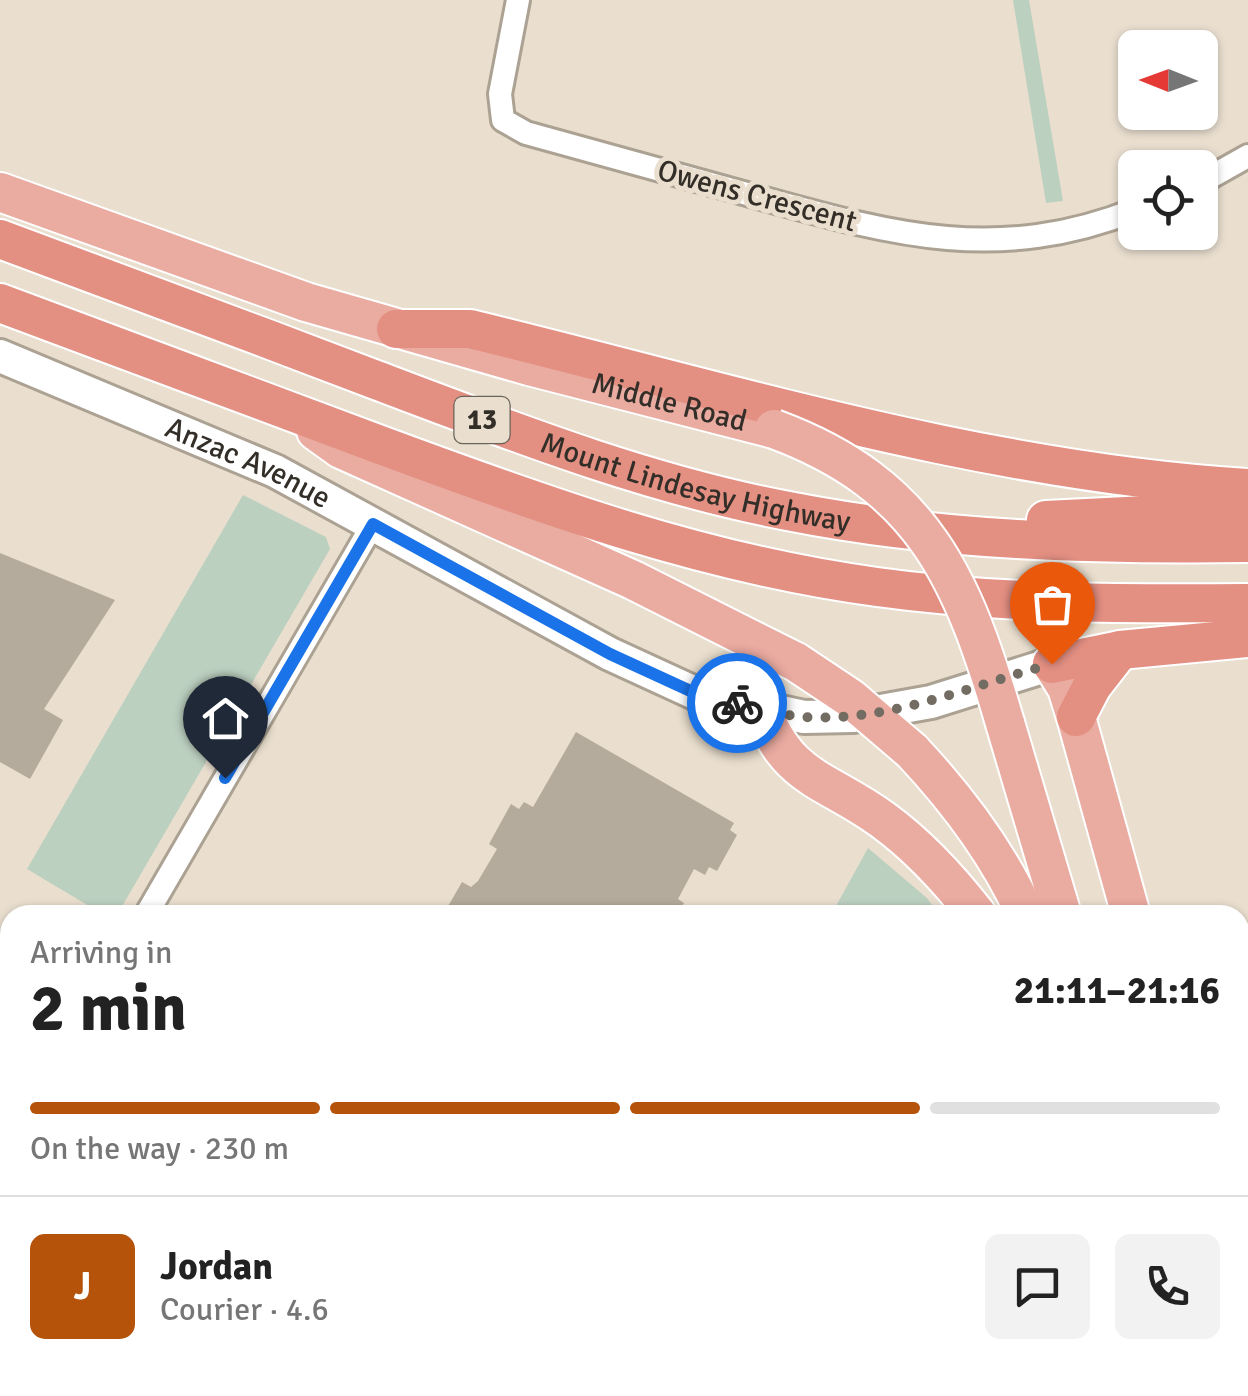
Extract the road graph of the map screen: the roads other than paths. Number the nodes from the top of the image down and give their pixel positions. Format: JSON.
{"nodes":[{"id":1,"x":518,"y":0,"type":"edge"},
{"id":2,"x":1248,"y":156,"type":"edge"},
{"id":3,"x":1218,"y":172,"type":"edge"},
{"id":4,"x":7,"y":192,"type":"edge"},
{"id":5,"x":1118,"y":215,"type":"edge"},
{"id":6,"x":0,"y":239,"type":"edge"},
{"id":7,"x":0,"y":303,"type":"edge"},
{"id":8,"x":396,"y":329,"type":"junction"},
{"id":9,"x":0,"y":356,"type":"edge"},
{"id":10,"x":286,"y":410,"type":"junction"},
{"id":11,"x":1248,"y":488,"type":"edge"},
{"id":12,"x":1248,"y":510,"type":"edge"},
{"id":13,"x":373,"y":524,"type":"junction"},
{"id":14,"x":980,"y":538,"type":"junction"},
{"id":15,"x":1248,"y":544,"type":"edge"},
{"id":16,"x":1248,"y":603,"type":"edge"},
{"id":17,"x":1248,"y":638,"type":"edge"},
{"id":18,"x":1120,"y":650,"type":"junction"},
{"id":19,"x":1052,"y":664,"type":"junction"},
{"id":20,"x":761,"y":707,"type":"junction"},
{"id":21,"x":1076,"y":717,"type":"junction"},
{"id":22,"x":152,"y":905,"type":"edge"},
{"id":23,"x":968,"y":905,"type":"edge"},
{"id":24,"x":1021,"y":905,"type":"edge"},
{"id":25,"x":1059,"y":905,"type":"edge"},
{"id":26,"x":1128,"y":905,"type":"edge"}],
"edges":[{"from":1,"to":5,"type":"street","name":"Owens Crescent"},
{"from":2,"to":3,"type":"street"},
{"from":4,"to":8,"type":"main road","name":"Middle Road"},
{"from":6,"to":14,"type":"highway","name":"Mount Lindesay Highway","number":"13"},
{"from":7,"to":10,"type":"highway","name":"Mount Lindesay Highway","number":"13"},
{"from":8,"to":11,"type":"highway"},
{"from":8,"to":25,"type":"main road","name":"Middle Road","bridge":true},
{"from":9,"to":13,"type":"main road","name":"Anzac Avenue"},
{"from":10,"to":16,"type":"highway","name":"Mount Lindesay Highway","number":"13"},
{"from":10,"to":24,"type":"main road","bridge":true},
{"from":12,"to":14,"type":"highway"},
{"from":13,"to":20,"type":"main road","name":"Anzac Avenue"},
{"from":13,"to":22,"type":"street"},
{"from":14,"to":15,"type":"highway","name":"Mount Lindesay Highway","number":"13"},
{"from":17,"to":18,"type":"highway"},
{"from":18,"to":19,"type":"highway"},
{"from":18,"to":21,"type":"highway"},
{"from":19,"to":20,"type":"main road","name":"Anzac Avenue"},
{"from":19,"to":21,"type":"main road"},
{"from":20,"to":23,"type":"main road"},
{"from":21,"to":26,"type":"main road"}]}
